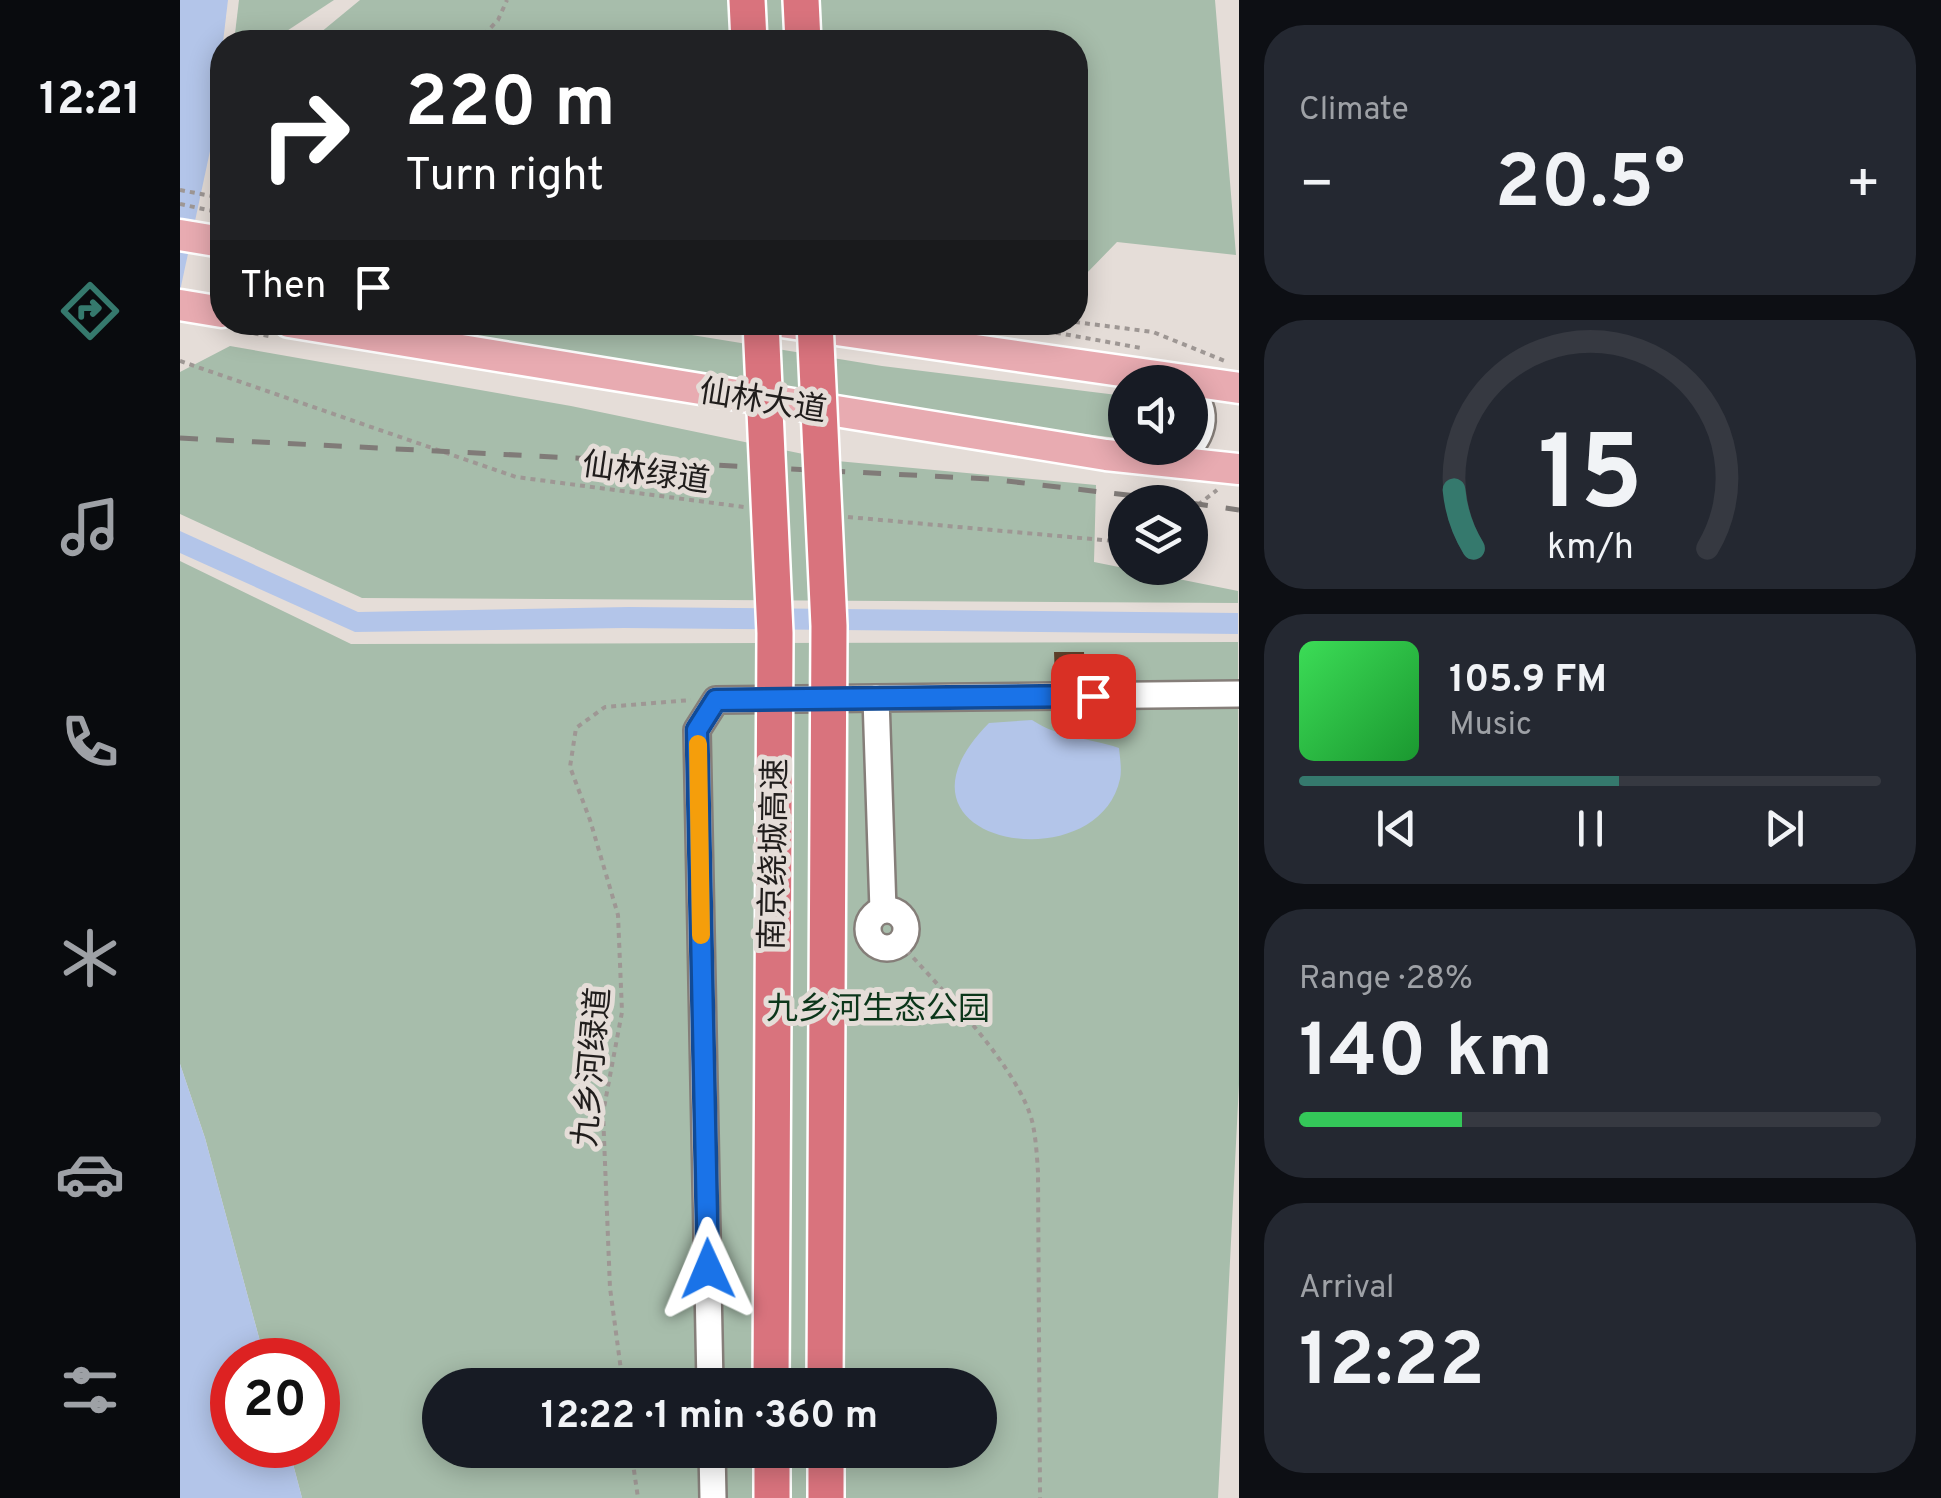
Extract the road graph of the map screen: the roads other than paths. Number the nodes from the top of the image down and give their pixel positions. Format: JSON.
{"nodes":[{"id":1,"x":747,"y":0,"type":"edge"},
{"id":2,"x":802,"y":0,"type":"edge"},
{"id":3,"x":748,"y":30,"type":"edge"},
{"id":4,"x":803,"y":30,"type":"edge"},
{"id":5,"x":184,"y":305,"type":"edge"},
{"id":6,"x":210,"y":310,"type":"edge"},
{"id":7,"x":368,"y":335,"type":"edge"},
{"id":8,"x":762,"y":335,"type":"edge"},
{"id":9,"x":816,"y":335,"type":"edge"},
{"id":10,"x":876,"y":335,"type":"edge"},
{"id":11,"x":1108,"y":367,"type":"edge"},
{"id":12,"x":1236,"y":376,"type":"edge"},
{"id":13,"x":1208,"y":377,"type":"edge"},
{"id":14,"x":1108,"y":456,"type":"edge"},
{"id":15,"x":1180,"y":465,"type":"edge"},
{"id":16,"x":1228,"y":480,"type":"edge"},
{"id":17,"x":1238,"y":694,"type":"edge"},
{"id":18,"x":876,"y":698,"type":"junction"},
{"id":19,"x":900,"y":942,"type":"road end"},
{"id":20,"x":710,"y":1368,"type":"edge"},
{"id":21,"x":771,"y":1368,"type":"edge"},
{"id":22,"x":825,"y":1368,"type":"edge"},
{"id":23,"x":712,"y":1468,"type":"edge"},
{"id":24,"x":772,"y":1468,"type":"edge"},
{"id":25,"x":826,"y":1468,"type":"edge"},
{"id":26,"x":712,"y":1498,"type":"edge"},
{"id":27,"x":772,"y":1498,"type":"edge"},
{"id":28,"x":826,"y":1498,"type":"edge"}],
"edges":[{"from":1,"to":3,"type":"highway"},
{"from":2,"to":4,"type":"highway"},
{"from":5,"to":6,"type":"main road"},
{"from":7,"to":14,"type":"main road","name":"仙林大道"},
{"from":8,"to":21,"type":"highway","name":"南京绕城高速","bridge":true},
{"from":9,"to":22,"type":"highway","name":"南京绕城高速","bridge":true},
{"from":10,"to":11,"type":"main road"},
{"from":12,"to":13,"type":"main road"},
{"from":15,"to":16,"type":"main road","name":"仙林大道"},
{"from":17,"to":18,"type":"lane"},
{"from":18,"to":19,"type":"lane"},
{"from":18,"to":20,"type":"lane"},
{"from":23,"to":26,"type":"lane"},
{"from":24,"to":27,"type":"highway"},
{"from":25,"to":28,"type":"highway"}]}
